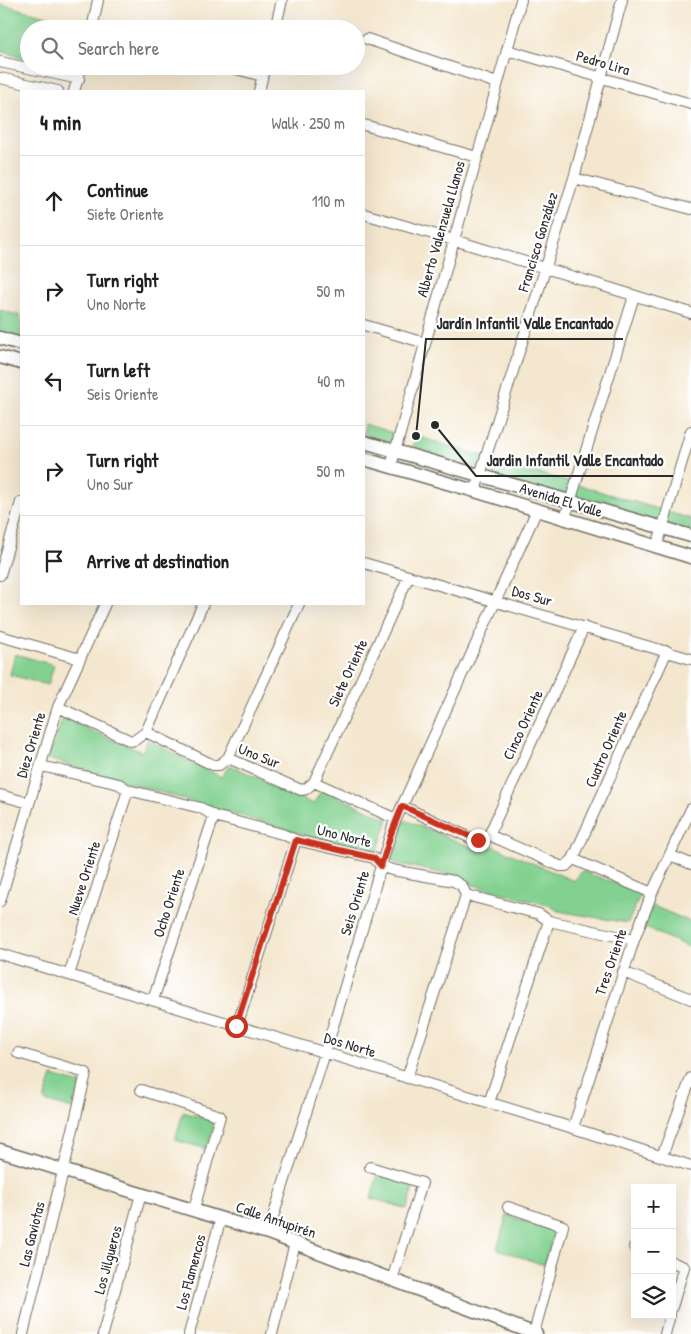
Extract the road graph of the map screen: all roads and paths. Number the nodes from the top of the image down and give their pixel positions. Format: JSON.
{"nodes":[{"id":1,"x":98,"y":0,"type":"edge"},
{"id":2,"x":282,"y":0,"type":"edge"},
{"id":3,"x":520,"y":0,"type":"edge"},
{"id":4,"x":622,"y":0,"type":"edge"},
{"id":5,"x":94,"y":20,"type":"edge"},
{"id":6,"x":277,"y":20,"type":"edge"},
{"id":7,"x":367,"y":39,"type":"dead end"},
{"id":8,"x":507,"y":50,"type":"junction"},
{"id":9,"x":0,"y":62,"type":"edge"},
{"id":10,"x":20,"y":66,"type":"edge"},
{"id":11,"x":60,"y":75,"type":"edge"},
{"id":12,"x":80,"y":75,"type":"edge"},
{"id":13,"x":263,"y":75,"type":"edge"},
{"id":14,"x":0,"y":78,"type":"edge"},
{"id":15,"x":601,"y":78,"type":"junction"},
{"id":16,"x":79,"y":79,"type":"junction"},
{"id":17,"x":497,"y":84,"type":"junction"},
{"id":18,"x":54,"y":90,"type":"edge"},
{"id":19,"x":74,"y":90,"type":"edge"},
{"id":20,"x":259,"y":90,"type":"edge"},
{"id":21,"x":690,"y":102,"type":"edge"},
{"id":22,"x":365,"y":125,"type":"edge"},
{"id":23,"x":477,"y":157,"type":"junction"},
{"id":24,"x":574,"y":178,"type":"junction"},
{"id":25,"x":691,"y":209,"type":"edge"},
{"id":26,"x":365,"y":214,"type":"edge"},
{"id":27,"x":454,"y":240,"type":"junction"},
{"id":28,"x":546,"y":269,"type":"junction"},
{"id":29,"x":634,"y":296,"type":"junction"},
{"id":30,"x":691,"y":313,"type":"edge"},
{"id":31,"x":365,"y":325,"type":"edge"},
{"id":32,"x":0,"y":338,"type":"edge"},
{"id":33,"x":425,"y":343,"type":"junction"},
{"id":34,"x":20,"y":344,"type":"edge"},
{"id":35,"x":0,"y":357,"type":"edge"},
{"id":36,"x":20,"y":363,"type":"edge"},
{"id":37,"x":691,"y":431,"type":"edge"},
{"id":38,"x":365,"y":442,"type":"edge"},
{"id":39,"x":396,"y":451,"type":"junction"},
{"id":40,"x":365,"y":459,"type":"edge"},
{"id":41,"x":391,"y":466,"type":"junction"},
{"id":42,"x":480,"y":474,"type":"junction"},
{"id":43,"x":475,"y":491,"type":"junction"},
{"id":44,"x":569,"y":501,"type":"junction"},
{"id":45,"x":20,"y":505,"type":"edge"},
{"id":46,"x":537,"y":510,"type":"junction"},
{"id":47,"x":565,"y":518,"type":"junction"},
{"id":48,"x":663,"y":527,"type":"junction"},
{"id":49,"x":691,"y":536,"type":"edge"},
{"id":50,"x":657,"y":546,"type":"junction"},
{"id":51,"x":691,"y":557,"type":"edge"},
{"id":52,"x":365,"y":563,"type":"edge"},
{"id":53,"x":0,"y":575,"type":"edge"},
{"id":54,"x":409,"y":576,"type":"junction"},
{"id":55,"x":496,"y":601,"type":"junction"},
{"id":56,"x":105,"y":605,"type":"edge"},
{"id":57,"x":203,"y":605,"type":"edge"},
{"id":58,"x":300,"y":605,"type":"edge"},
{"id":59,"x":584,"y":627,"type":"junction"},
{"id":60,"x":0,"y":636,"type":"edge"},
{"id":61,"x":667,"y":652,"type":"junction"},
{"id":62,"x":691,"y":658,"type":"edge"},
{"id":63,"x":80,"y":659,"type":"junction"},
{"id":64,"x":58,"y":707,"type":"junction"},
{"id":65,"x":146,"y":732,"type":"junction"},
{"id":66,"x":228,"y":758,"type":"junction"},
{"id":67,"x":40,"y":766,"type":"junction"},
{"id":68,"x":314,"y":782,"type":"junction"},
{"id":69,"x":128,"y":790,"type":"junction"},
{"id":70,"x":0,"y":795,"type":"edge"},
{"id":71,"x":29,"y":803,"type":"junction"},
{"id":72,"x":402,"y":806,"type":"junction"},
{"id":73,"x":691,"y":809,"type":"edge"},
{"id":74,"x":214,"y":816,"type":"junction"},
{"id":75,"x":396,"y":819,"type":"junction"},
{"id":76,"x":489,"y":835,"type":"junction"},
{"id":77,"x":296,"y":840,"type":"junction"},
{"id":78,"x":670,"y":855,"type":"junction"},
{"id":79,"x":573,"y":859,"type":"junction"},
{"id":80,"x":691,"y":864,"type":"edge"},
{"id":81,"x":381,"y":866,"type":"junction"},
{"id":82,"x":652,"y":893,"type":"junction"},
{"id":83,"x":466,"y":895,"type":"junction"},
{"id":84,"x":0,"y":901,"type":"edge"},
{"id":85,"x":549,"y":921,"type":"junction"},
{"id":86,"x":634,"y":940,"type":"junction"},
{"id":87,"x":0,"y":954,"type":"edge"},
{"id":88,"x":623,"y":972,"type":"junction"},
{"id":89,"x":69,"y":975,"type":"junction"},
{"id":90,"x":691,"y":999,"type":"edge"},
{"id":91,"x":153,"y":1000,"type":"junction"},
{"id":92,"x":236,"y":1026,"type":"junction"},
{"id":93,"x":18,"y":1053,"type":"dead end"},
{"id":94,"x":325,"y":1053,"type":"junction"},
{"id":95,"x":407,"y":1078,"type":"junction"},
{"id":96,"x":691,"y":1078,"type":"edge"},
{"id":97,"x":141,"y":1090,"type":"dead end"},
{"id":98,"x":489,"y":1103,"type":"junction"},
{"id":99,"x":574,"y":1128,"type":"junction"},
{"id":100,"x":0,"y":1151,"type":"edge"},
{"id":101,"x":662,"y":1156,"type":"junction"},
{"id":102,"x":691,"y":1166,"type":"edge"},
{"id":103,"x":370,"y":1167,"type":"dead end"},
{"id":104,"x":64,"y":1170,"type":"junction"},
{"id":105,"x":141,"y":1194,"type":"junction"},
{"id":106,"x":508,"y":1207,"type":"dead end"},
{"id":107,"x":194,"y":1210,"type":"junction"},
{"id":108,"x":221,"y":1218,"type":"junction"},
{"id":109,"x":268,"y":1233,"type":"junction"},
{"id":110,"x":295,"y":1243,"type":"junction"},
{"id":111,"x":676,"y":1264,"type":"edge"},
{"id":112,"x":392,"y":1280,"type":"junction"},
{"id":113,"x":676,"y":1294,"type":"edge"},
{"id":114,"x":669,"y":1319,"type":"edge"},
{"id":115,"x":23,"y":1334,"type":"edge"},
{"id":116,"x":103,"y":1334,"type":"edge"},
{"id":117,"x":189,"y":1334,"type":"edge"},
{"id":118,"x":272,"y":1334,"type":"edge"},
{"id":119,"x":535,"y":1334,"type":"edge"},
{"id":120,"x":664,"y":1334,"type":"edge"}],
"edges":[{"from":1,"to":5,"type":"street"},
{"from":2,"to":6,"type":"street"},
{"from":3,"to":8,"type":"street","name":"Alberto Valenzuela Llanos"},
{"from":4,"to":15,"type":"street","name":"Francisco González"},
{"from":7,"to":17,"type":"street"},
{"from":8,"to":15,"type":"street","name":"Pedro Lira"},
{"from":8,"to":17,"type":"street","name":"Alberto Valenzuela Llanos"},
{"from":9,"to":10,"type":"street"},
{"from":11,"to":16,"type":"street"},
{"from":12,"to":16,"type":"street"},
{"from":13,"to":20,"type":"street"},
{"from":14,"to":18,"type":"street"},
{"from":15,"to":21,"type":"street","name":"Pedro Lira"},
{"from":15,"to":24,"type":"street","name":"Francisco González"},
{"from":16,"to":19,"type":"street"},
{"from":17,"to":23,"type":"street","name":"Alberto Valenzuela Llanos"},
{"from":22,"to":23,"type":"street"},
{"from":23,"to":27,"type":"street","name":"Alberto Valenzuela Llanos"},
{"from":24,"to":25,"type":"street"},
{"from":24,"to":28,"type":"street","name":"Francisco González"},
{"from":26,"to":27,"type":"street"},
{"from":27,"to":28,"type":"street"},
{"from":27,"to":33,"type":"street","name":"Alberto Valenzuela Llanos"},
{"from":28,"to":29,"type":"street"},
{"from":28,"to":42,"type":"street","name":"Francisco González"},
{"from":29,"to":30,"type":"street"},
{"from":29,"to":44,"type":"street"},
{"from":31,"to":33,"type":"street"},
{"from":32,"to":34,"type":"street"},
{"from":33,"to":39,"type":"street","name":"Alberto Valenzuela Llanos"},
{"from":35,"to":36,"type":"street"},
{"from":37,"to":48,"type":"street"},
{"from":38,"to":39,"type":"street","name":"Avenida El Valle"},
{"from":39,"to":41,"type":"street","name":"Alberto Valenzuela Llanos"},
{"from":39,"to":42,"type":"street","name":"Avenida El Valle"},
{"from":40,"to":41,"type":"street","name":"Avenida El Valle"},
{"from":41,"to":43,"type":"street","name":"Avenida El Valle"},
{"from":42,"to":43,"type":"street","name":"Francisco González"},
{"from":42,"to":44,"type":"street","name":"Avenida El Valle"},
{"from":43,"to":46,"type":"street","name":"Avenida El Valle"},
{"from":44,"to":47,"type":"street"},
{"from":44,"to":48,"type":"street","name":"Avenida El Valle"},
{"from":45,"to":53,"type":"street"},
{"from":46,"to":47,"type":"street","name":"Avenida El Valle"},
{"from":46,"to":55,"type":"street","name":"Seis Oriente"},
{"from":47,"to":50,"type":"street","name":"Avenida El Valle"},
{"from":48,"to":49,"type":"street","name":"Avenida El Valle"},
{"from":48,"to":50,"type":"street"},
{"from":50,"to":51,"type":"street","name":"Avenida El Valle"},
{"from":52,"to":54,"type":"street","name":"Dos Sur"},
{"from":54,"to":55,"type":"street","name":"Dos Sur"},
{"from":54,"to":68,"type":"street","name":"Siete Oriente"},
{"from":55,"to":59,"type":"street","name":"Dos Sur"},
{"from":55,"to":72,"type":"street","name":"Seis Oriente"},
{"from":56,"to":63,"type":"street","name":"Diez Oriente"},
{"from":57,"to":65,"type":"street"},
{"from":58,"to":66,"type":"street"},
{"from":59,"to":61,"type":"street","name":"Dos Sur"},
{"from":59,"to":76,"type":"street","name":"Cinco Oriente"},
{"from":60,"to":63,"type":"street"},
{"from":61,"to":62,"type":"street","name":"Dos Sur"},
{"from":61,"to":79,"type":"street","name":"Cuatro Oriente"},
{"from":63,"to":64,"type":"street","name":"Diez Oriente"},
{"from":64,"to":65,"type":"street"},
{"from":64,"to":67,"type":"street","name":"Diez Oriente"},
{"from":65,"to":66,"type":"street","name":"Uno Sur"},
{"from":66,"to":68,"type":"street","name":"Uno Sur"},
{"from":67,"to":69,"type":"street","name":"Uno Norte"},
{"from":67,"to":71,"type":"street","name":"Diez Oriente"},
{"from":68,"to":75,"type":"street"},
{"from":69,"to":74,"type":"street","name":"Uno Norte"},
{"from":69,"to":89,"type":"street","name":"Nueve Oriente"},
{"from":70,"to":71,"type":"street"},
{"from":71,"to":84,"type":"street","name":"Diez Oriente"},
{"from":72,"to":75,"type":"street","name":"Seis Oriente"},
{"from":72,"to":76,"type":"street"},
{"from":73,"to":78,"type":"street","name":"Tres Oriente"},
{"from":74,"to":77,"type":"street","name":"Uno Norte"},
{"from":74,"to":91,"type":"street","name":"Ocho Oriente"},
{"from":75,"to":81,"type":"street","name":"Seis Oriente"},
{"from":76,"to":79,"type":"street"},
{"from":77,"to":81,"type":"street","name":"Uno Norte"},
{"from":77,"to":92,"type":"street"},
{"from":78,"to":80,"type":"street"},
{"from":78,"to":82,"type":"street","name":"Tres Oriente"},
{"from":79,"to":82,"type":"street"},
{"from":81,"to":83,"type":"street","name":"Uno Norte"},
{"from":81,"to":94,"type":"street","name":"Seis Oriente"},
{"from":82,"to":86,"type":"street","name":"Tres Oriente"},
{"from":83,"to":85,"type":"street","name":"Uno Norte"},
{"from":83,"to":95,"type":"street"},
{"from":85,"to":86,"type":"street","name":"Uno Norte"},
{"from":85,"to":98,"type":"street"},
{"from":86,"to":88,"type":"street","name":"Tres Oriente"},
{"from":87,"to":89,"type":"street","name":"Dos Norte"},
{"from":88,"to":90,"type":"street"},
{"from":88,"to":99,"type":"street","name":"Tres Oriente"},
{"from":89,"to":91,"type":"street","name":"Dos Norte"},
{"from":91,"to":92,"type":"street","name":"Dos Norte"},
{"from":92,"to":94,"type":"street","name":"Dos Norte"},
{"from":93,"to":104,"type":"street","name":"Las Gaviotas"},
{"from":94,"to":95,"type":"street","name":"Dos Norte"},
{"from":94,"to":109,"type":"street","name":"Seis Oriente"},
{"from":95,"to":98,"type":"street","name":"Dos Norte"},
{"from":96,"to":101,"type":"street"},
{"from":97,"to":107,"type":"street"},
{"from":98,"to":99,"type":"street","name":"Dos Norte"},
{"from":99,"to":101,"type":"street","name":"Dos Norte"},
{"from":100,"to":104,"type":"street","name":"Calle Antupirén"},
{"from":101,"to":102,"type":"street","name":"Dos Norte"},
{"from":103,"to":112,"type":"street"},
{"from":104,"to":105,"type":"street","name":"Calle Antupirén"},
{"from":104,"to":115,"type":"street","name":"Las Gaviotas"},
{"from":105,"to":107,"type":"street","name":"Calle Antupirén"},
{"from":105,"to":116,"type":"street","name":"Los Jilgueros"},
{"from":106,"to":119,"type":"street"},
{"from":107,"to":108,"type":"street","name":"Calle Antupirén"},
{"from":108,"to":109,"type":"street","name":"Calle Antupirén"},
{"from":108,"to":117,"type":"street","name":"Los Flamencos"},
{"from":109,"to":110,"type":"street","name":"Calle Antupirén"},
{"from":110,"to":112,"type":"street","name":"Calle Antupirén"},
{"from":110,"to":118,"type":"street"},
{"from":111,"to":113,"type":"street"},
{"from":112,"to":119,"type":"street","name":"Calle Antupirén"},
{"from":114,"to":120,"type":"street"}]}
